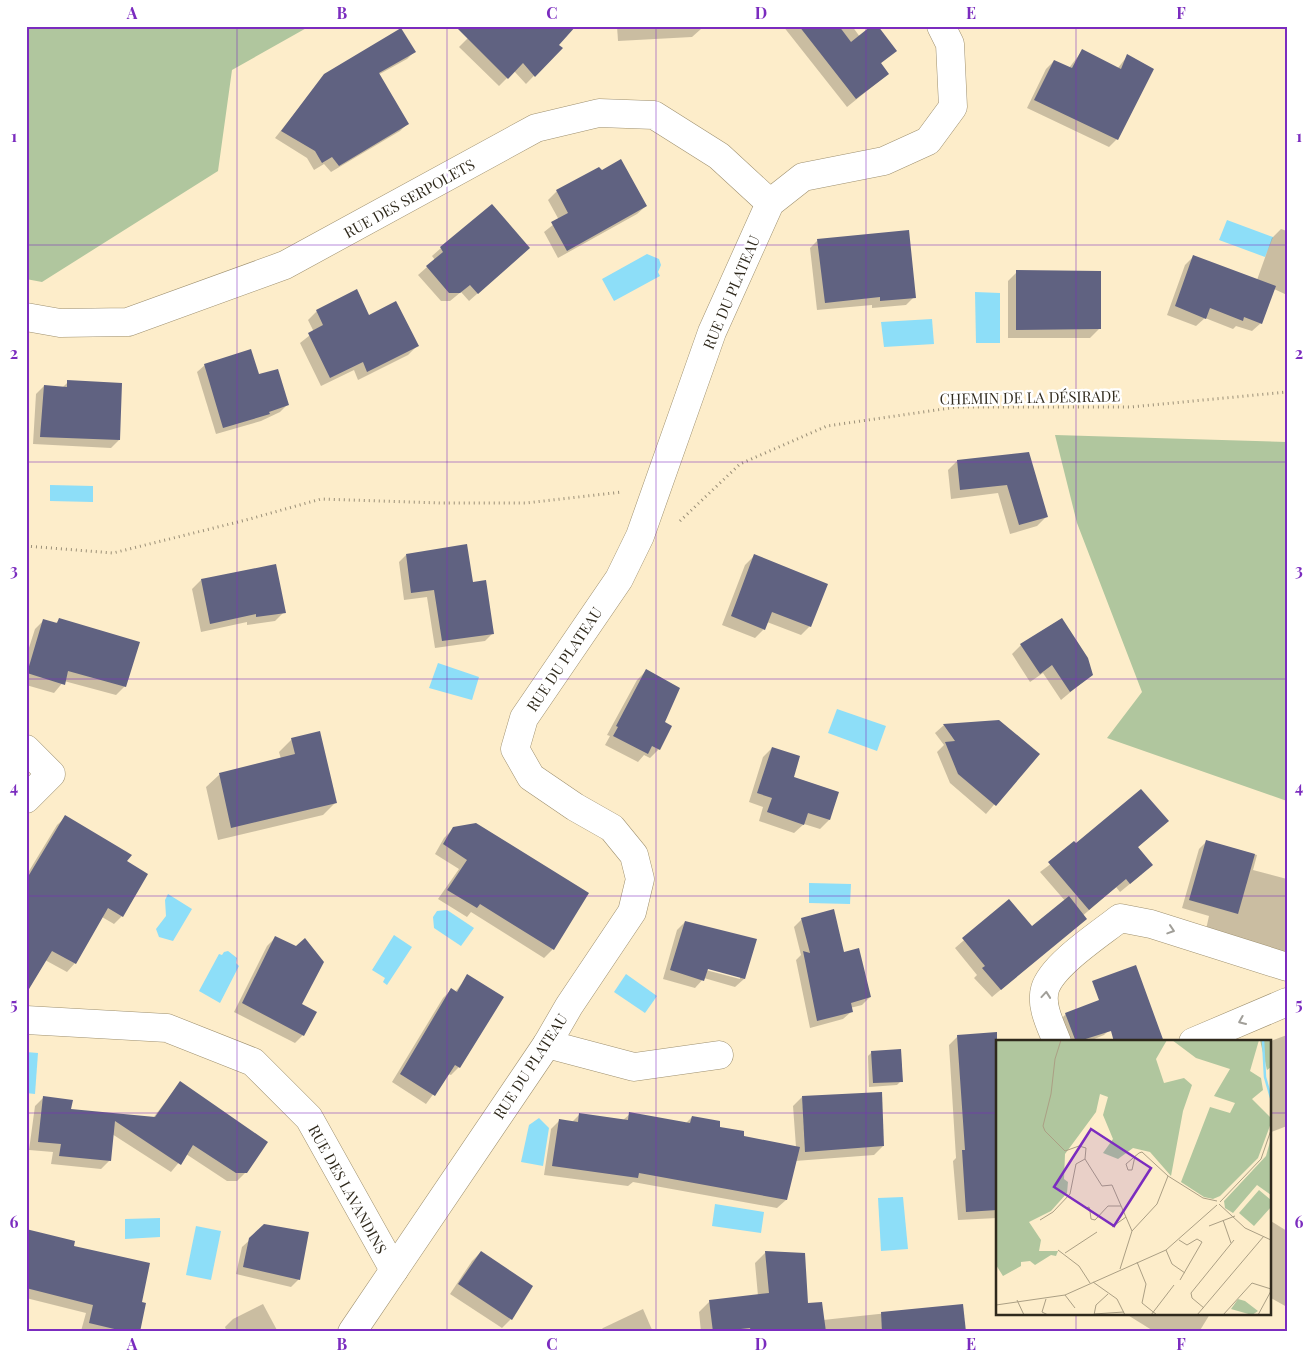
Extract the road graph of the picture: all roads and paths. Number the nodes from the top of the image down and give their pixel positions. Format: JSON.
{"nodes":[{"id":1,"x":941,"y":26,"type":"edge"},
{"id":2,"x":770,"y":202,"type":"junction"},
{"id":3,"x":26,"y":316,"type":"edge"},
{"id":4,"x":1287,"y":392,"type":"edge"},
{"id":5,"x":657,"y":488,"type":"junction"},
{"id":6,"x":676,"y":525,"type":"dead end"},
{"id":7,"x":26,"y":546,"type":"edge"},
{"id":8,"x":26,"y":749,"type":"edge"},
{"id":9,"x":26,"y":799,"type":"edge"},
{"id":10,"x":1287,"y":967,"type":"edge"},
{"id":11,"x":1287,"y":1002,"type":"edge"},
{"id":12,"x":26,"y":1020,"type":"edge"},
{"id":13,"x":1056,"y":1040,"type":"edge"},
{"id":14,"x":1198,"y":1040,"type":"edge"},
{"id":15,"x":546,"y":1044,"type":"junction"},
{"id":16,"x":719,"y":1055,"type":"dead end"},
{"id":17,"x":394,"y":1270,"type":"junction"},
{"id":18,"x":352,"y":1332,"type":"edge"}],
"edges":[{"from":1,"to":2,"type":"street","name":"RUE DU PLATEAU"},
{"from":2,"to":3,"type":"street","name":"RUE DES SERPOLETS"},
{"from":2,"to":5,"type":"street","name":"RUE DU PLATEAU"},
{"from":4,"to":6,"type":"path","name":"CHEMIN DE LA DÉSIRADE"},
{"from":5,"to":7,"type":"path"},
{"from":5,"to":15,"type":"street","name":"RUE DU PLATEAU"},
{"from":8,"to":9,"type":"street"},
{"from":13,"to":10,"type":"street","one_way":true},
{"from":11,"to":14,"type":"street","one_way":true},
{"from":12,"to":17,"type":"street","name":"RUE DES LAVANDINS"},
{"from":15,"to":16,"type":"street"},
{"from":15,"to":17,"type":"street","name":"RUE DU PLATEAU"},
{"from":17,"to":18,"type":"street","name":"RUE DU PLATEAU"}]}
